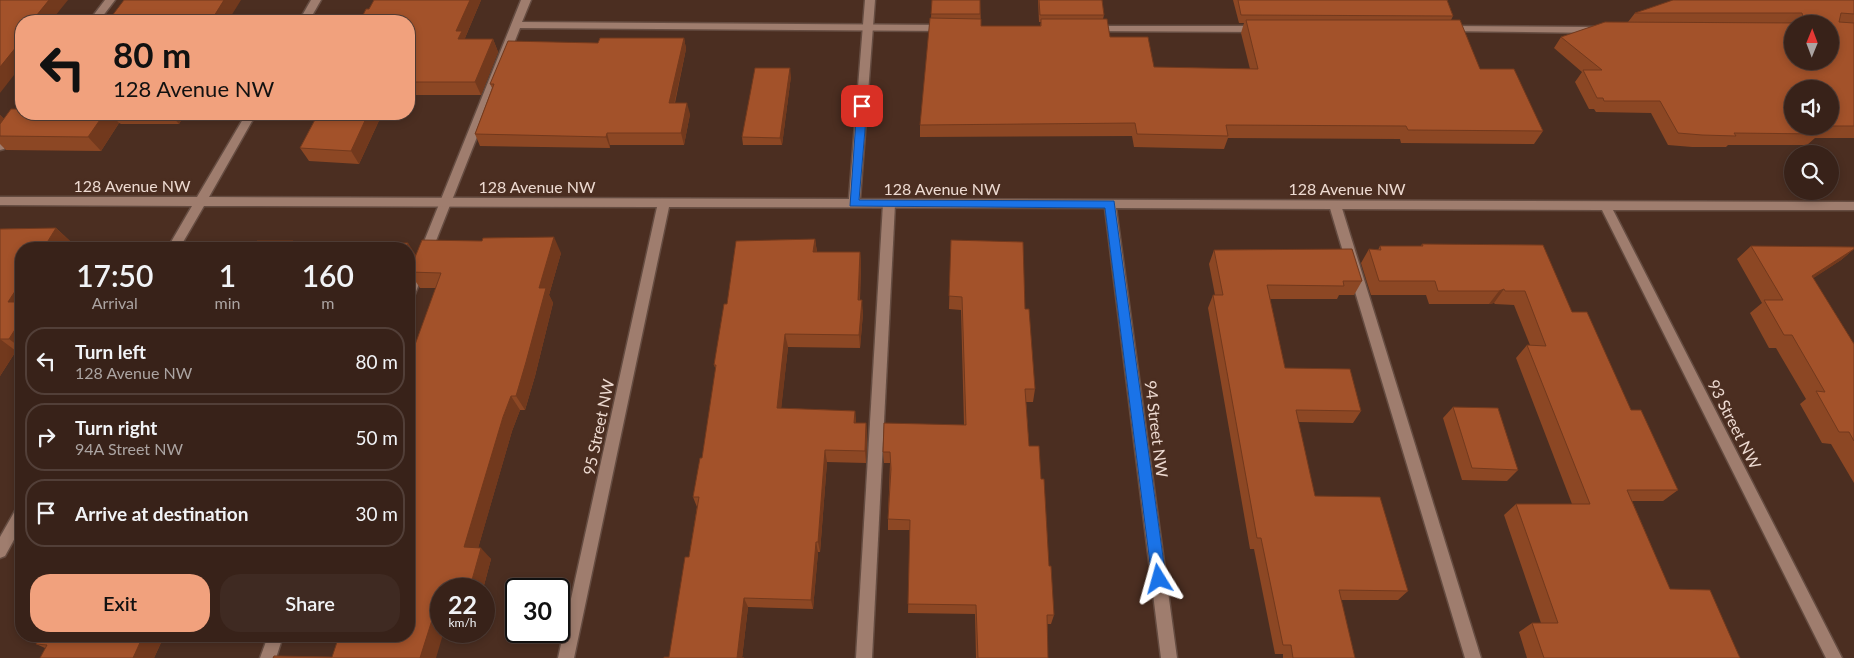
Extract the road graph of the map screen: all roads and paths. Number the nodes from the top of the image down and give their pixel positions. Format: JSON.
{"nodes":[{"id":1,"x":110,"y":0,"type":"edge"},
{"id":2,"x":316,"y":0,"type":"edge"},
{"id":3,"x":526,"y":0,"type":"edge"},
{"id":4,"x":870,"y":0,"type":"edge"},
{"id":5,"x":99,"y":15,"type":"edge"},
{"id":6,"x":307,"y":15,"type":"edge"},
{"id":7,"x":516,"y":25,"type":"junction"},
{"id":8,"x":868,"y":28,"type":"junction"},
{"id":9,"x":958,"y":28,"type":"edge"},
{"id":10,"x":1077,"y":29,"type":"edge"},
{"id":11,"x":1266,"y":29,"type":"edge"},
{"id":12,"x":1435,"y":29,"type":"edge"},
{"id":13,"x":1614,"y":30,"type":"edge"},
{"id":14,"x":20,"y":120,"type":"edge"},
{"id":15,"x":247,"y":120,"type":"edge"},
{"id":16,"x":0,"y":146,"type":"edge"},
{"id":17,"x":0,"y":201,"type":"edge"},
{"id":18,"x":200,"y":202,"type":"junction"},
{"id":19,"x":444,"y":202,"type":"junction"},
{"id":20,"x":664,"y":203,"type":"junction"},
{"id":21,"x":854,"y":204,"type":"junction"},
{"id":22,"x":889,"y":204,"type":"junction"},
{"id":23,"x":1110,"y":204,"type":"junction"},
{"id":24,"x":1335,"y":205,"type":"junction"},
{"id":25,"x":1606,"y":205,"type":"junction"},
{"id":26,"x":1854,"y":206,"type":"edge"},
{"id":27,"x":177,"y":242,"type":"edge"},
{"id":28,"x":415,"y":278,"type":"edge"},
{"id":29,"x":15,"y":525,"type":"edge"},
{"id":30,"x":0,"y":551,"type":"edge"},
{"id":31,"x":274,"y":642,"type":"edge"},
{"id":32,"x":268,"y":658,"type":"edge"},
{"id":33,"x":566,"y":658,"type":"edge"},
{"id":34,"x":864,"y":658,"type":"edge"},
{"id":35,"x":1169,"y":658,"type":"edge"},
{"id":36,"x":1473,"y":658,"type":"edge"},
{"id":37,"x":1834,"y":658,"type":"edge"}],
"edges":[{"from":1,"to":5,"type":"street"},
{"from":2,"to":6,"type":"street"},
{"from":3,"to":7,"type":"street"},
{"from":4,"to":8,"type":"street"},
{"from":7,"to":8,"type":"street"},
{"from":7,"to":19,"type":"street"},
{"from":8,"to":9,"type":"street"},
{"from":8,"to":21,"type":"street"},
{"from":10,"to":11,"type":"street"},
{"from":12,"to":13,"type":"street"},
{"from":14,"to":16,"type":"street"},
{"from":15,"to":18,"type":"street"},
{"from":17,"to":18,"type":"street","name":"128 Avenue NW"},
{"from":18,"to":19,"type":"street","name":"128 Avenue NW"},
{"from":18,"to":27,"type":"street"},
{"from":19,"to":20,"type":"street","name":"128 Avenue NW"},
{"from":19,"to":28,"type":"street"},
{"from":20,"to":21,"type":"street","name":"128 Avenue NW"},
{"from":20,"to":33,"type":"street","name":"95 Street NW"},
{"from":21,"to":22,"type":"street","name":"128 Avenue NW"},
{"from":22,"to":23,"type":"street","name":"128 Avenue NW"},
{"from":22,"to":34,"type":"street"},
{"from":23,"to":24,"type":"street","name":"128 Avenue NW"},
{"from":23,"to":35,"type":"street","name":"94 Street NW"},
{"from":24,"to":25,"type":"street","name":"128 Avenue NW"},
{"from":24,"to":36,"type":"street"},
{"from":25,"to":26,"type":"street","name":"128 Avenue NW"},
{"from":25,"to":37,"type":"street","name":"93 Street NW"},
{"from":29,"to":30,"type":"street"},
{"from":31,"to":32,"type":"street"}]}
